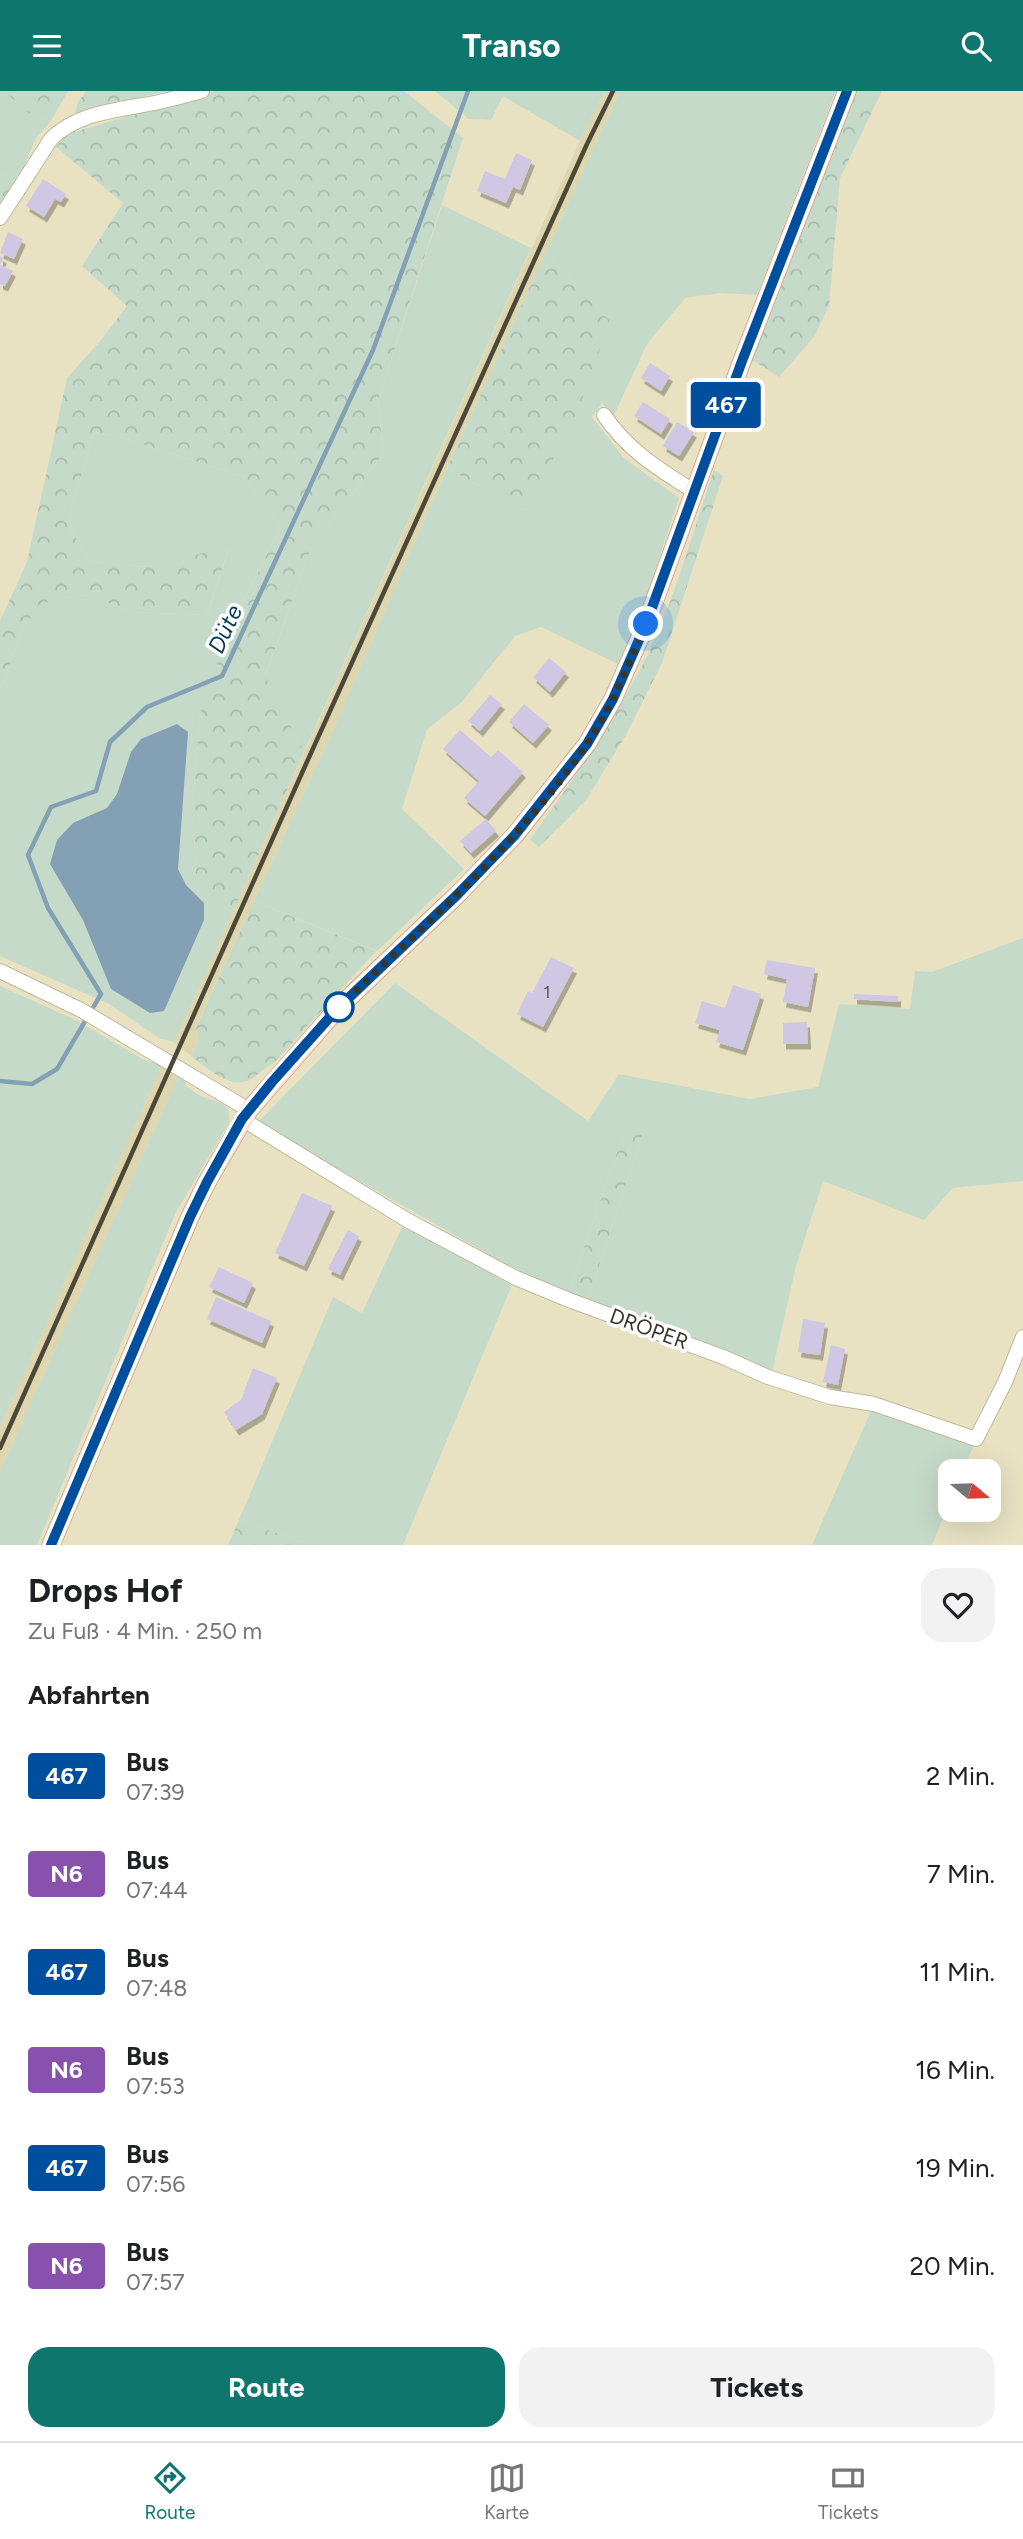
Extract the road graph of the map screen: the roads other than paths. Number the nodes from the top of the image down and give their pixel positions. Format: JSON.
{"nodes":[{"id":1,"x":202,"y":91,"type":"edge"},
{"id":2,"x":847,"y":91,"type":"edge"},
{"id":3,"x":0,"y":218,"type":"edge"},
{"id":4,"x":604,"y":415,"type":"dead end"},
{"id":5,"x":695,"y":492,"type":"junction"},
{"id":6,"x":0,"y":971,"type":"edge"},
{"id":7,"x":245,"y":1114,"type":"junction"},
{"id":8,"x":1023,"y":1337,"type":"edge"},
{"id":9,"x":51,"y":1545,"type":"edge"}],
"edges":[{"from":1,"to":3,"type":"street"},
{"from":2,"to":5,"type":"main road"},
{"from":4,"to":5,"type":"street"},
{"from":5,"to":7,"type":"main road"},
{"from":6,"to":7,"type":"street"},
{"from":7,"to":8,"type":"street","name":"DRÖPER"},
{"from":7,"to":9,"type":"main road"}]}
